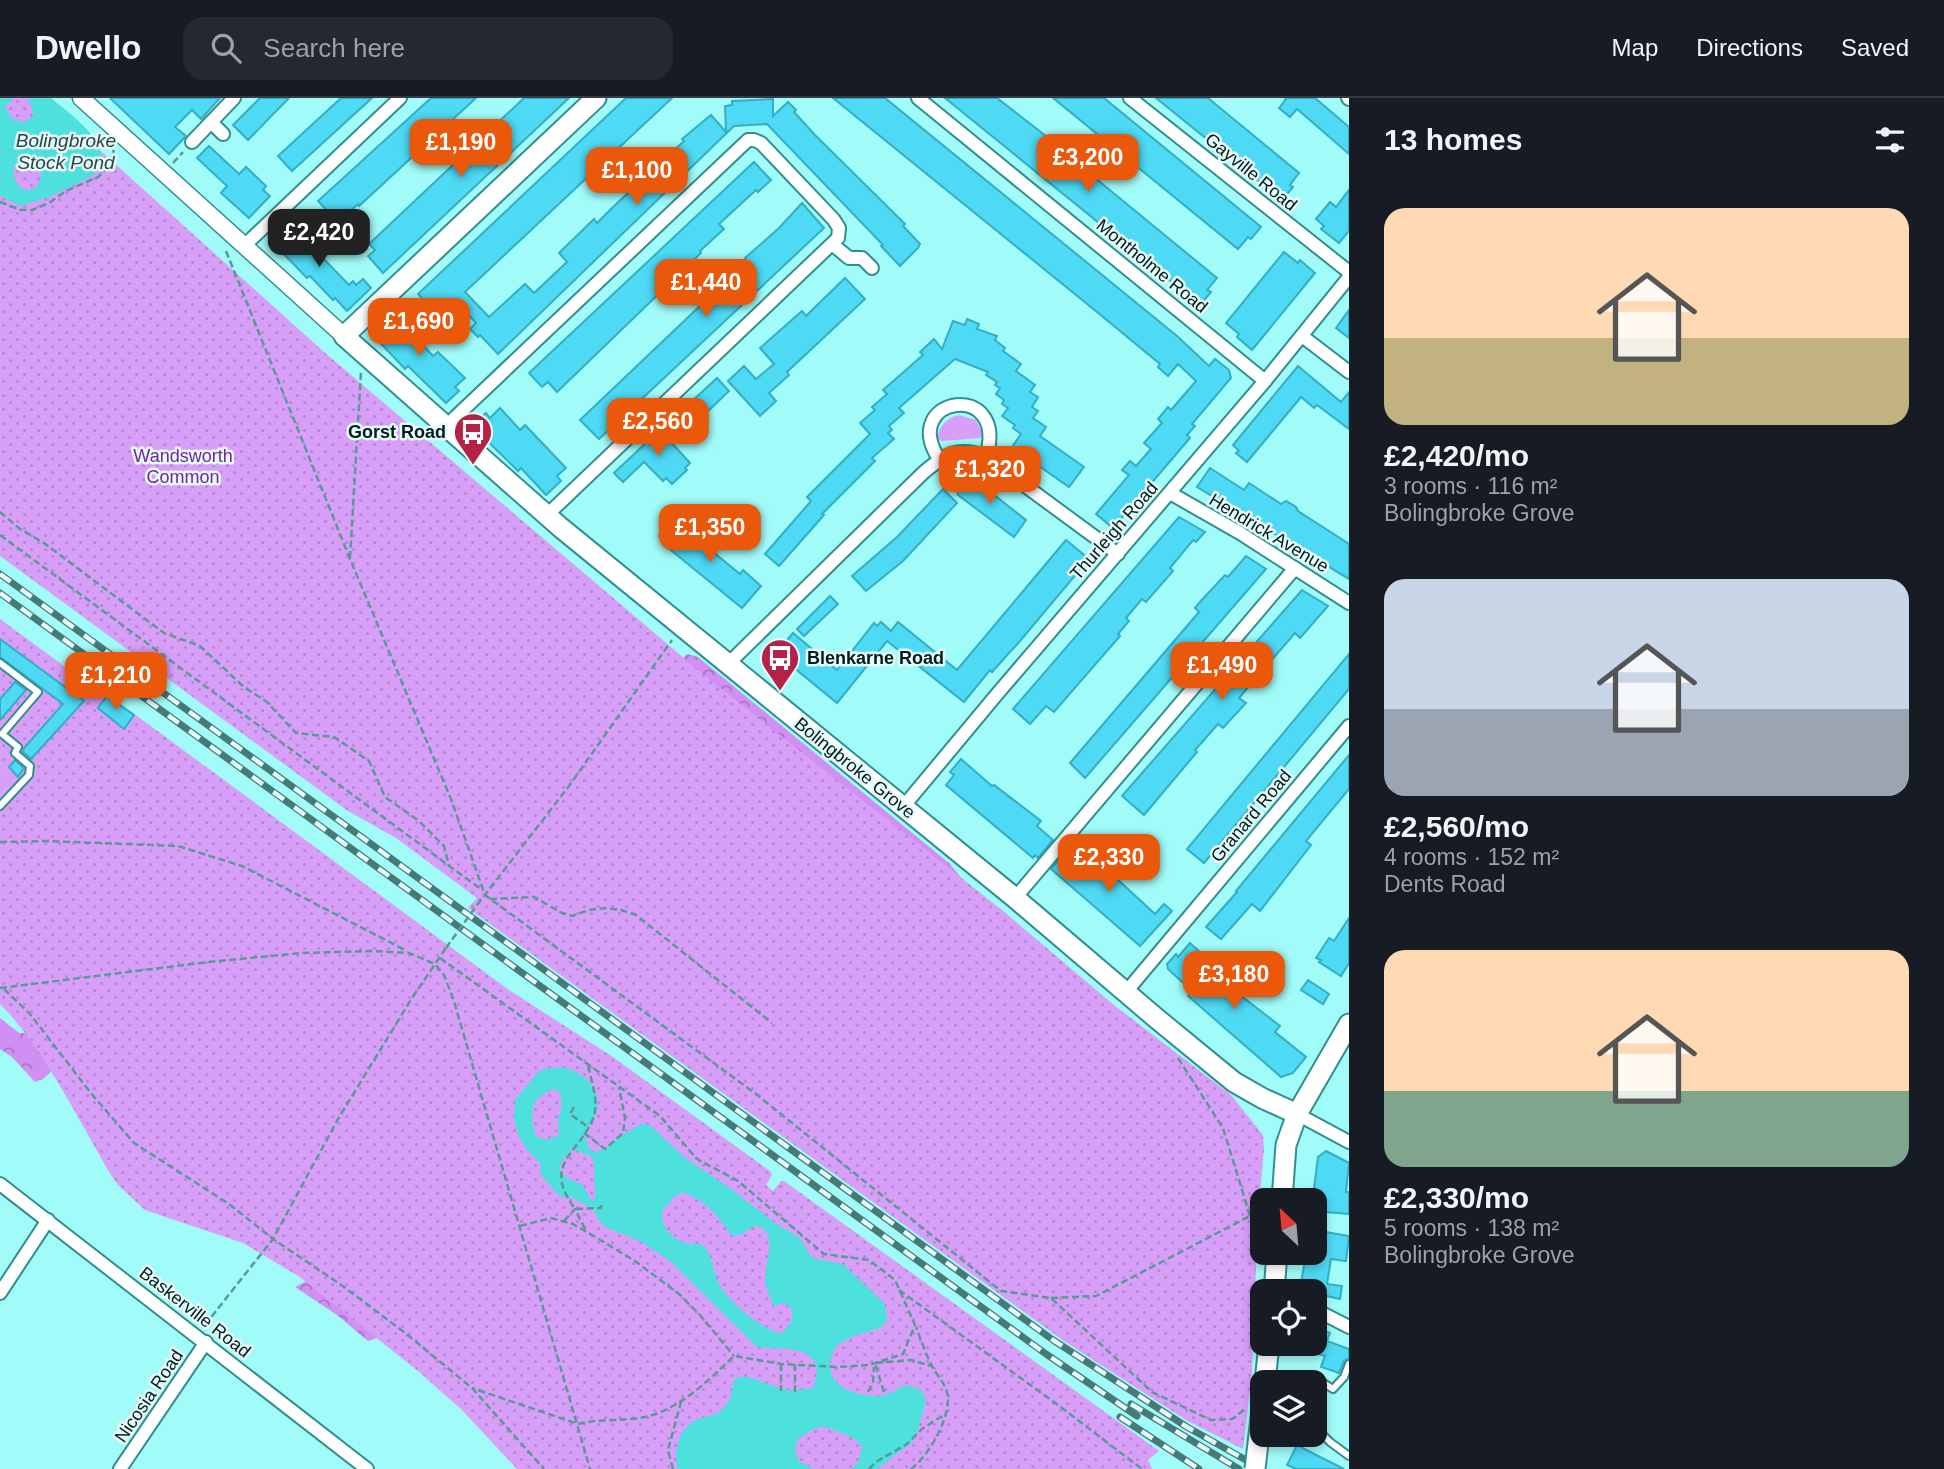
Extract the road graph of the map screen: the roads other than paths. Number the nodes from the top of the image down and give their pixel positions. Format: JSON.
{"nodes":[{"id":1,"x":234,"y":98,"type":"edge"},
{"id":2,"x":400,"y":98,"type":"edge"},
{"id":3,"x":596,"y":98,"type":"edge"},
{"id":4,"x":918,"y":98,"type":"edge"},
{"id":5,"x":1130,"y":98,"type":"edge"},
{"id":6,"x":90,"y":101,"type":"edge"},
{"id":7,"x":211,"y":122,"type":"junction"},
{"id":8,"x":223,"y":134,"type":"dead end"},
{"id":9,"x":192,"y":142,"type":"road end"},
{"id":10,"x":832,"y":244,"type":"junction"},
{"id":11,"x":244,"y":246,"type":"junction"},
{"id":12,"x":873,"y":268,"type":"dead end"},
{"id":13,"x":1349,"y":275,"type":"edge"},
{"id":14,"x":344,"y":336,"type":"junction"},
{"id":15,"x":1302,"y":337,"type":"junction"},
{"id":16,"x":1349,"y":372,"type":"edge"},
{"id":17,"x":1265,"y":381,"type":"junction"},
{"id":18,"x":446,"y":426,"type":"junction"},
{"id":19,"x":986,"y":457,"type":"junction"},
{"id":20,"x":939,"y":459,"type":"junction"},
{"id":21,"x":1170,"y":493,"type":"junction"},
{"id":22,"x":547,"y":515,"type":"junction"},
{"id":23,"x":1118,"y":554,"type":"junction"},
{"id":24,"x":1295,"y":568,"type":"junction"},
{"id":25,"x":1349,"y":603,"type":"edge"},
{"id":26,"x":0,"y":663,"type":"edge"},
{"id":27,"x":728,"y":664,"type":"junction"},
{"id":28,"x":1349,"y":726,"type":"edge"},
{"id":29,"x":0,"y":806,"type":"edge"},
{"id":30,"x":904,"y":807,"type":"junction"},
{"id":31,"x":1014,"y":898,"type":"junction"},
{"id":32,"x":1126,"y":992,"type":"junction"},
{"id":33,"x":1349,"y":1024,"type":"edge"},
{"id":34,"x":1297,"y":1114,"type":"junction"},
{"id":35,"x":1349,"y":1142,"type":"edge"},
{"id":36,"x":0,"y":1184,"type":"edge"},
{"id":37,"x":1283,"y":1188,"type":"edge"},
{"id":38,"x":48,"y":1220,"type":"junction"},
{"id":39,"x":0,"y":1293,"type":"edge"},
{"id":40,"x":1327,"y":1316,"type":"edge"},
{"id":41,"x":1349,"y":1327,"type":"edge"},
{"id":42,"x":201,"y":1339,"type":"junction"},
{"id":43,"x":1349,"y":1364,"type":"edge"},
{"id":44,"x":1327,"y":1385,"type":"edge"},
{"id":45,"x":1327,"y":1439,"type":"edge"},
{"id":46,"x":1255,"y":1447,"type":"edge"},
{"id":47,"x":1349,"y":1456,"type":"edge"},
{"id":48,"x":362,"y":1468,"type":"edge"},
{"id":49,"x":120,"y":1469,"type":"edge"},
{"id":50,"x":1255,"y":1469,"type":"edge"}],
"edges":[{"from":1,"to":7,"type":"street"},
{"from":2,"to":11,"type":"street"},
{"from":3,"to":14,"type":"main road"},
{"from":4,"to":17,"type":"street","name":"Montholme Road"},
{"from":5,"to":13,"type":"street","name":"Gayville Road"},
{"from":6,"to":11,"type":"street","name":"Bolingbroke Grove"},
{"from":7,"to":8,"type":"street"},
{"from":7,"to":9,"type":"street"},
{"from":10,"to":12,"type":"street"},
{"from":10,"to":18,"type":"street"},
{"from":10,"to":22,"type":"street"},
{"from":11,"to":14,"type":"street","name":"Bolingbroke Grove"},
{"from":13,"to":15,"type":"street","name":"Thurleigh Road"},
{"from":14,"to":18,"type":"main road","name":"Bolingbroke Grove"},
{"from":15,"to":16,"type":"street"},
{"from":15,"to":17,"type":"street","name":"Thurleigh Road"},
{"from":17,"to":21,"type":"street","name":"Thurleigh Road"},
{"from":18,"to":22,"type":"main road","name":"Bolingbroke Grove"},
{"from":19,"to":20,"type":"street"},
{"from":19,"to":20,"type":"street"},
{"from":19,"to":23,"type":"street"},
{"from":20,"to":27,"type":"street"},
{"from":21,"to":23,"type":"street","name":"Thurleigh Road"},
{"from":21,"to":24,"type":"street","name":"Hendrick Avenue"},
{"from":22,"to":27,"type":"main road","name":"Bolingbroke Grove"},
{"from":23,"to":30,"type":"street","name":"Thurleigh Road"},
{"from":24,"to":25,"type":"street","name":"Hendrick Avenue"},
{"from":24,"to":31,"type":"street"},
{"from":26,"to":29,"type":"lane"},
{"from":27,"to":30,"type":"main road","name":"Bolingbroke Grove"},
{"from":28,"to":32,"type":"street","name":"Granard Road"},
{"from":30,"to":31,"type":"main road","name":"Bolingbroke Grove"},
{"from":31,"to":32,"type":"main road","name":"Bolingbroke Grove"},
{"from":32,"to":34,"type":"main road","name":"Bolingbroke Grove"},
{"from":33,"to":34,"type":"main road"},
{"from":34,"to":35,"type":"street"},
{"from":34,"to":37,"type":"main road"},
{"from":36,"to":38,"type":"street","name":"Baskerville Road"},
{"from":38,"to":39,"type":"street"},
{"from":38,"to":42,"type":"street","name":"Baskerville Road"},
{"from":40,"to":41,"type":"street"},
{"from":42,"to":48,"type":"street","name":"Baskerville Road"},
{"from":42,"to":49,"type":"street","name":"Nicosia Road"},
{"from":43,"to":44,"type":"lane"},
{"from":45,"to":47,"type":"lane"},
{"from":46,"to":50,"type":"main road","bridge":true}]}
